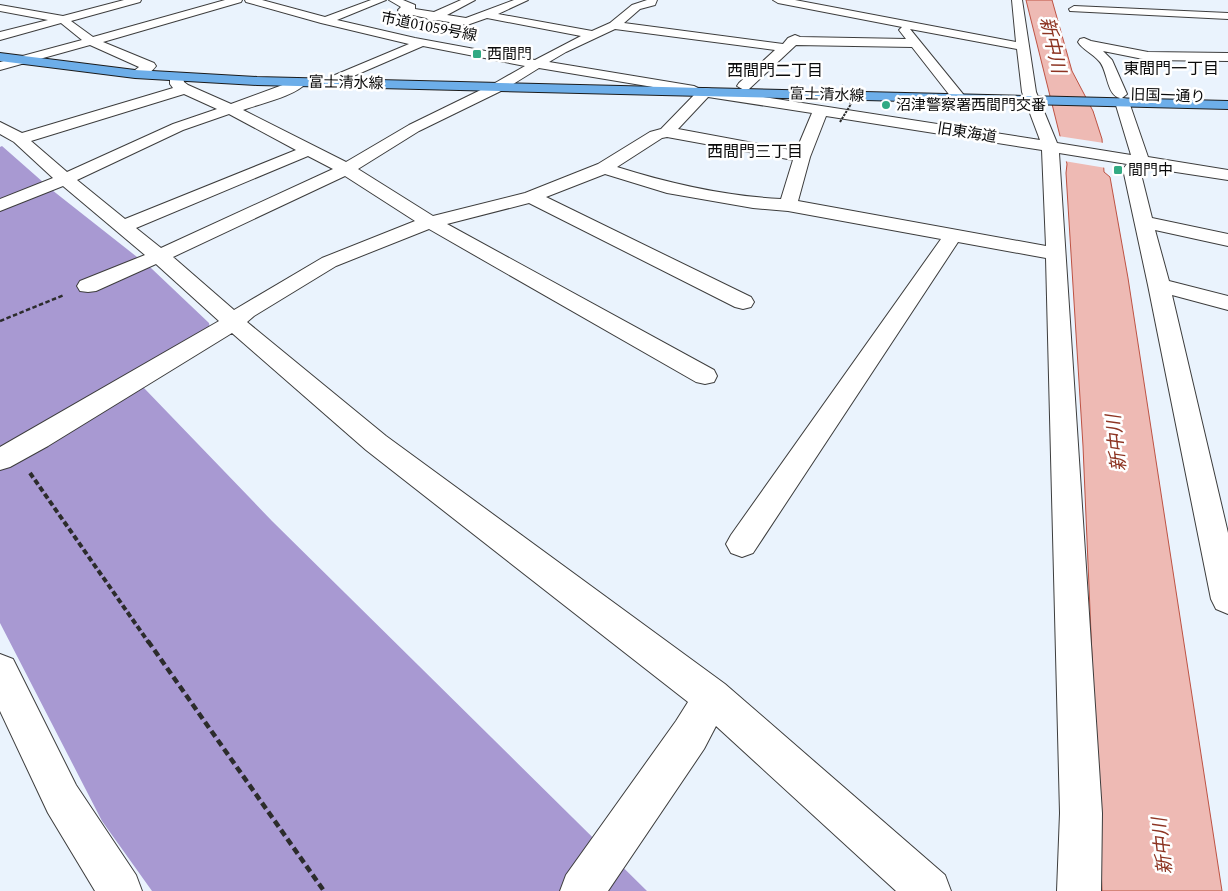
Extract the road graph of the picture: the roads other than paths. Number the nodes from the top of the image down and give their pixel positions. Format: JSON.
{"nodes":[{"id":1,"x":136,"y":0,"type":"edge"},
{"id":2,"x":197,"y":0,"type":"edge"},
{"id":3,"x":237,"y":0,"type":"edge"},
{"id":4,"x":250,"y":0,"type":"edge"},
{"id":5,"x":381,"y":0,"type":"edge"},
{"id":6,"x":394,"y":0,"type":"edge"},
{"id":7,"x":470,"y":0,"type":"edge"},
{"id":8,"x":523,"y":0,"type":"edge"},
{"id":9,"x":652,"y":0,"type":"edge"},
{"id":10,"x":778,"y":0,"type":"edge"},
{"id":11,"x":1017,"y":0,"type":"edge"},
{"id":12,"x":1147,"y":0,"type":"edge"},
{"id":13,"x":304,"y":2,"type":"dead end"},
{"id":14,"x":871,"y":7,"type":"dead end"},
{"id":15,"x":0,"y":8,"type":"edge"},
{"id":16,"x":827,"y":9,"type":"junction"},
{"id":17,"x":282,"y":10,"type":"junction"},
{"id":18,"x":1075,"y":14,"type":"edge"},
{"id":19,"x":1169,"y":14,"type":"junction"},
{"id":20,"x":487,"y":15,"type":"junction"},
{"id":21,"x":434,"y":16,"type":"junction"},
{"id":22,"x":1228,"y":16,"type":"edge"},
{"id":23,"x":62,"y":19,"type":"junction"},
{"id":24,"x":883,"y":20,"type":"junction"},
{"id":25,"x":325,"y":21,"type":"junction"},
{"id":26,"x":467,"y":22,"type":"junction"},
{"id":27,"x":899,"y":23,"type":"junction"},
{"id":28,"x":715,"y":24,"type":"dead end"},
{"id":29,"x":614,"y":25,"type":"junction"},
{"id":30,"x":78,"y":33,"type":"junction"},
{"id":31,"x":595,"y":35,"type":"junction"},
{"id":32,"x":0,"y":36,"type":"edge"},
{"id":33,"x":394,"y":38,"type":"junction"},
{"id":34,"x":705,"y":38,"type":"junction"},
{"id":35,"x":91,"y":41,"type":"junction"},
{"id":36,"x":418,"y":43,"type":"junction"},
{"id":37,"x":916,"y":43,"type":"junction"},
{"id":38,"x":789,"y":44,"type":"junction"},
{"id":39,"x":1085,"y":44,"type":"junction"},
{"id":40,"x":1024,"y":47,"type":"junction"},
{"id":41,"x":0,"y":57,"type":"edge"},
{"id":42,"x":1228,"y":57,"type":"edge"},
{"id":43,"x":20,"y":60,"type":"junction"},
{"id":44,"x":535,"y":63,"type":"junction"},
{"id":45,"x":0,"y":66,"type":"edge"},
{"id":46,"x":137,"y":74,"type":"junction"},
{"id":47,"x":299,"y":82,"type":"junction"},
{"id":48,"x":180,"y":83,"type":"junction"},
{"id":49,"x":328,"y":83,"type":"junction"},
{"id":50,"x":500,"y":86,"type":"junction"},
{"id":51,"x":744,"y":86,"type":"junction"},
{"id":52,"x":699,"y":91,"type":"junction"},
{"id":53,"x":956,"y":95,"type":"junction"},
{"id":54,"x":1035,"y":95,"type":"junction"},
{"id":55,"x":831,"y":96,"type":"junction"},
{"id":56,"x":1228,"y":97,"type":"edge"},
{"id":57,"x":1115,"y":98,"type":"junction"},
{"id":58,"x":1228,"y":105,"type":"edge"},
{"id":59,"x":228,"y":108,"type":"junction"},
{"id":60,"x":820,"y":111,"type":"junction"},
{"id":61,"x":839,"y":118,"type":"junction"},
{"id":62,"x":667,"y":132,"type":"junction"},
{"id":63,"x":10,"y":133,"type":"edge"},
{"id":64,"x":1050,"y":145,"type":"junction"},
{"id":65,"x":309,"y":150,"type":"junction"},
{"id":66,"x":802,"y":157,"type":"junction"},
{"id":67,"x":1140,"y":160,"type":"junction"},
{"id":68,"x":604,"y":168,"type":"junction"},
{"id":69,"x":346,"y":169,"type":"junction"},
{"id":70,"x":1228,"y":174,"type":"edge"},
{"id":71,"x":65,"y":179,"type":"junction"},
{"id":72,"x":531,"y":197,"type":"junction"},
{"id":73,"x":0,"y":205,"type":"edge"},
{"id":74,"x":788,"y":206,"type":"junction"},
{"id":75,"x":430,"y":222,"type":"junction"},
{"id":76,"x":1143,"y":222,"type":"junction"},
{"id":77,"x":124,"y":226,"type":"junction"},
{"id":78,"x":952,"y":236,"type":"junction"},
{"id":79,"x":1228,"y":240,"type":"edge"},
{"id":80,"x":1056,"y":254,"type":"junction"},
{"id":81,"x":159,"y":256,"type":"junction"},
{"id":82,"x":1159,"y":285,"type":"junction"},
{"id":83,"x":88,"y":286,"type":"road end"},
{"id":84,"x":743,"y":302,"type":"dead end"},
{"id":85,"x":1228,"y":303,"type":"edge"},
{"id":86,"x":234,"y":322,"type":"junction"},
{"id":87,"x":706,"y":376,"type":"dead end"},
{"id":88,"x":0,"y":460,"type":"edge"},
{"id":89,"x":742,"y":544,"type":"dead end"},
{"id":90,"x":1228,"y":599,"type":"edge"},
{"id":91,"x":0,"y":671,"type":"edge"},
{"id":92,"x":712,"y":697,"type":"junction"},
{"id":93,"x":120,"y":891,"type":"edge"},
{"id":94,"x":582,"y":891,"type":"edge"},
{"id":95,"x":929,"y":891,"type":"edge"},
{"id":96,"x":1079,"y":891,"type":"edge"}],
"edges":[{"from":1,"to":23,"type":"street"},
{"from":2,"to":30,"type":"street"},
{"from":3,"to":35,"type":"street"},
{"from":4,"to":17,"type":"street","name":"市道01059号線"},
{"from":5,"to":25,"type":"street"},
{"from":6,"to":21,"type":"street"},
{"from":7,"to":21,"type":"street"},
{"from":8,"to":20,"type":"street"},
{"from":9,"to":29,"type":"street"},
{"from":10,"to":16,"type":"street"},
{"from":11,"to":40,"type":"street"},
{"from":12,"to":19,"type":"street"},
{"from":13,"to":17,"type":"street"},
{"from":14,"to":24,"type":"street"},
{"from":15,"to":23,"type":"street"},
{"from":16,"to":24,"type":"street"},
{"from":16,"to":38,"type":"street"},
{"from":17,"to":25,"type":"street","name":"市道01059号線"},
{"from":18,"to":19,"type":"street"},
{"from":18,"to":39,"type":"street"},
{"from":19,"to":22,"type":"street"},
{"from":20,"to":26,"type":"street"},
{"from":20,"to":31,"type":"street"},
{"from":21,"to":26,"type":"street"},
{"from":21,"to":33,"type":"street"},
{"from":23,"to":30,"type":"street"},
{"from":23,"to":32,"type":"street"},
{"from":24,"to":27,"type":"street"},
{"from":25,"to":33,"type":"street","name":"市道01059号線"},
{"from":26,"to":36,"type":"street"},
{"from":27,"to":37,"type":"street"},
{"from":27,"to":40,"type":"street"},
{"from":28,"to":34,"type":"street"},
{"from":29,"to":31,"type":"street"},
{"from":29,"to":34,"type":"street"},
{"from":30,"to":35,"type":"street"},
{"from":31,"to":44,"type":"street"},
{"from":33,"to":36,"type":"street","name":"市道01059号線"},
{"from":34,"to":38,"type":"street"},
{"from":35,"to":43,"type":"street"},
{"from":35,"to":46,"type":"street"},
{"from":36,"to":44,"type":"street","name":"市道01059号線"},
{"from":36,"to":49,"type":"street"},
{"from":37,"to":38,"type":"street"},
{"from":37,"to":53,"type":"street"},
{"from":38,"to":51,"type":"street"},
{"from":39,"to":42,"type":"street"},
{"from":39,"to":57,"type":"street"},
{"from":40,"to":54,"type":"street"},
{"from":41,"to":43,"type":"main road","name":"富士清水線"},
{"from":43,"to":45,"type":"street"},
{"from":43,"to":46,"type":"main road","name":"富士清水線"},
{"from":44,"to":50,"type":"street"},
{"from":44,"to":52,"type":"street","name":"市道01059号線"},
{"from":46,"to":48,"type":"main road","name":"富士清水線"},
{"from":47,"to":48,"type":"main road","name":"富士清水線"},
{"from":47,"to":49,"type":"main road","name":"富士清水線"},
{"from":47,"to":59,"type":"street"},
{"from":48,"to":59,"type":"street"},
{"from":48,"to":63,"type":"street"},
{"from":49,"to":50,"type":"main road","name":"富士清水線"},
{"from":50,"to":52,"type":"main road","name":"富士清水線"},
{"from":50,"to":69,"type":"street"},
{"from":51,"to":52,"type":"main road","name":"富士清水線"},
{"from":51,"to":53,"type":"main road","name":"富士清水線"},
{"from":52,"to":55,"type":"main road","name":"富士清水線"},
{"from":52,"to":60,"type":"street","name":"旧東海道"},
{"from":52,"to":62,"type":"street"},
{"from":53,"to":54,"type":"main road","name":"富士清水線"},
{"from":53,"to":55,"type":"main road","name":"富士清水線"},
{"from":54,"to":57,"type":"main road","name":"富士清水線"},
{"from":54,"to":64,"type":"street"},
{"from":55,"to":61,"type":"main road"},
{"from":56,"to":57,"type":"main road","name":"旧国一通り"},
{"from":57,"to":58,"type":"main road","name":"旧国一通り"},
{"from":57,"to":67,"type":"street"},
{"from":59,"to":65,"type":"street"},
{"from":59,"to":71,"type":"street"},
{"from":60,"to":61,"type":"street","name":"旧東海道"},
{"from":60,"to":66,"type":"street"},
{"from":61,"to":64,"type":"street","name":"旧東海道"},
{"from":62,"to":66,"type":"street"},
{"from":62,"to":68,"type":"street"},
{"from":63,"to":71,"type":"street"},
{"from":64,"to":67,"type":"street","name":"旧東海道"},
{"from":64,"to":80,"type":"street"},
{"from":65,"to":69,"type":"street"},
{"from":65,"to":77,"type":"street"},
{"from":66,"to":74,"type":"street"},
{"from":67,"to":70,"type":"street","name":"旧東海道"},
{"from":67,"to":76,"type":"street"},
{"from":68,"to":72,"type":"street"},
{"from":68,"to":74,"type":"street"},
{"from":69,"to":75,"type":"street"},
{"from":69,"to":81,"type":"street"},
{"from":71,"to":73,"type":"street"},
{"from":71,"to":77,"type":"street"},
{"from":72,"to":75,"type":"street"},
{"from":72,"to":84,"type":"street"},
{"from":74,"to":78,"type":"street"},
{"from":75,"to":86,"type":"street"},
{"from":75,"to":87,"type":"street"},
{"from":76,"to":79,"type":"street"},
{"from":76,"to":82,"type":"street"},
{"from":77,"to":81,"type":"street"},
{"from":78,"to":80,"type":"street"},
{"from":78,"to":89,"type":"street"},
{"from":80,"to":96,"type":"street"},
{"from":81,"to":83,"type":"street"},
{"from":81,"to":86,"type":"street"},
{"from":82,"to":85,"type":"street"},
{"from":82,"to":90,"type":"street"},
{"from":86,"to":88,"type":"street"},
{"from":86,"to":92,"type":"street"},
{"from":91,"to":93,"type":"street"},
{"from":92,"to":94,"type":"street"},
{"from":92,"to":95,"type":"street"}]}
